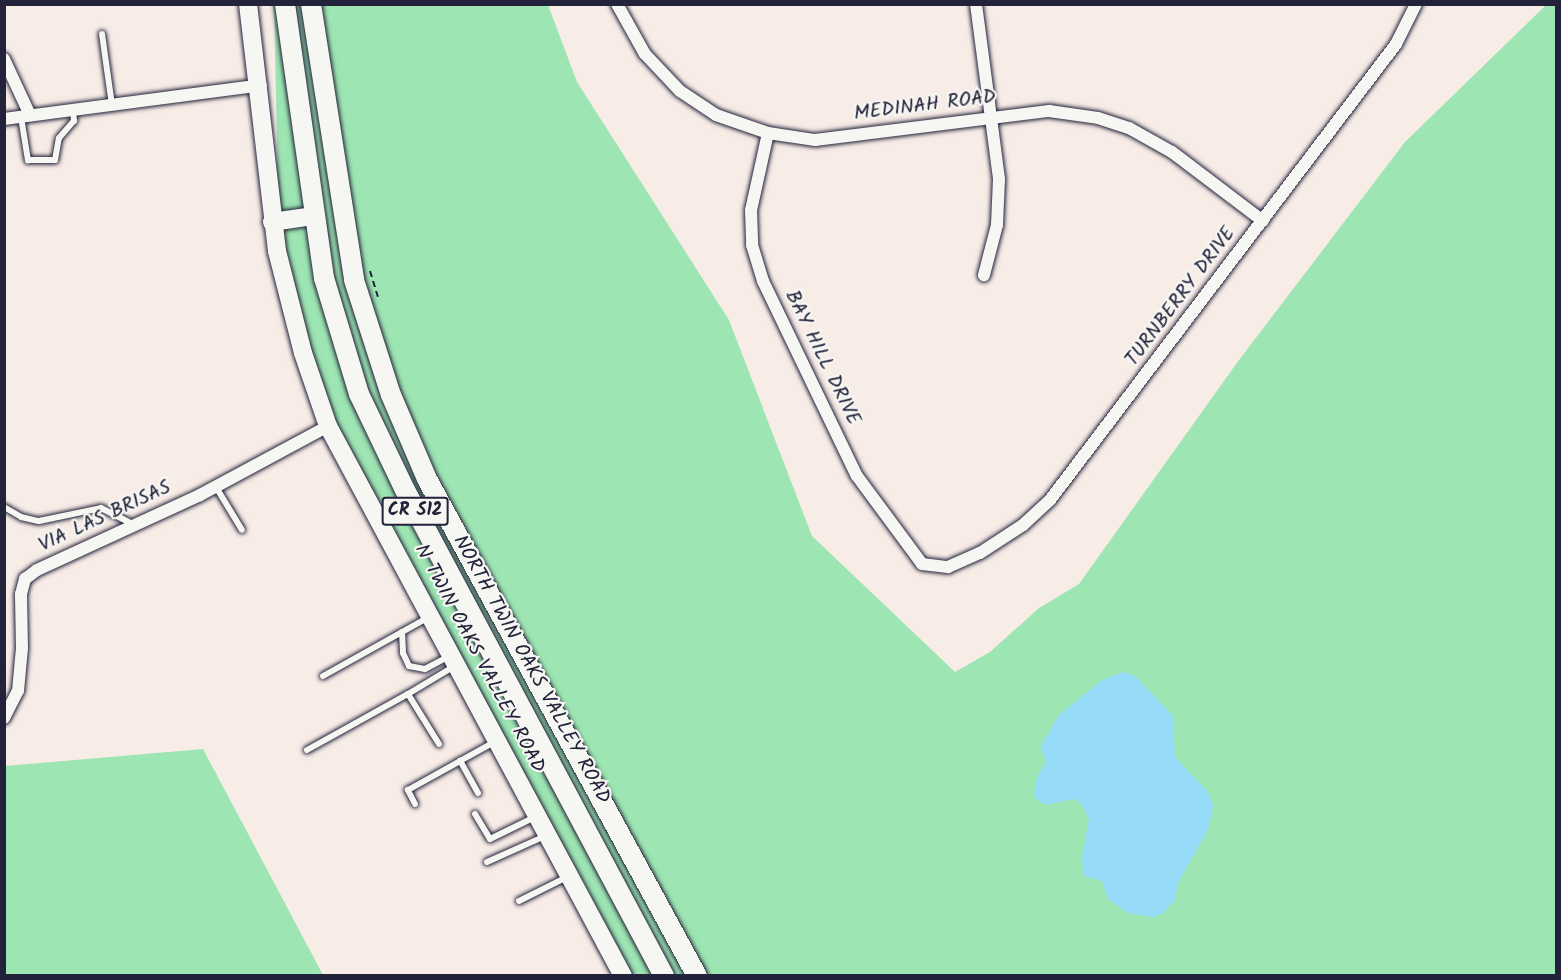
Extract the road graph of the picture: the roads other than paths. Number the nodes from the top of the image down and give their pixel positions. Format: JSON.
{"nodes":[{"id":1,"x":248,"y":4,"type":"edge"},
{"id":2,"x":285,"y":4,"type":"edge"},
{"id":3,"x":311,"y":4,"type":"edge"},
{"id":4,"x":617,"y":4,"type":"edge"},
{"id":5,"x":976,"y":4,"type":"edge"},
{"id":6,"x":1416,"y":4,"type":"edge"},
{"id":7,"x":102,"y":34,"type":"dead end"},
{"id":8,"x":4,"y":59,"type":"edge"},
{"id":9,"x":261,"y":85,"type":"junction"},
{"id":10,"x":112,"y":105,"type":"junction"},
{"id":11,"x":73,"y":110,"type":"junction"},
{"id":12,"x":26,"y":116,"type":"junction"},
{"id":13,"x":992,"y":117,"type":"junction"},
{"id":14,"x":4,"y":119,"type":"edge"},
{"id":15,"x":768,"y":134,"type":"junction"},
{"id":16,"x":330,"y":139,"type":"junction"},
{"id":17,"x":313,"y":216,"type":"junction"},
{"id":18,"x":1263,"y":221,"type":"junction"},
{"id":19,"x":272,"y":222,"type":"junction"},
{"id":20,"x":984,"y":275,"type":"dead end"},
{"id":21,"x":366,"y":317,"type":"junction"},
{"id":22,"x":328,"y":426,"type":"junction"},
{"id":23,"x":215,"y":486,"type":"junction"},
{"id":24,"x":4,"y":507,"type":"edge"},
{"id":25,"x":134,"y":525,"type":"junction"},
{"id":26,"x":242,"y":530,"type":"dead end"},
{"id":27,"x":937,"y":568,"type":"joint"},
{"id":28,"x":430,"y":617,"type":"junction"},
{"id":29,"x":402,"y":632,"type":"junction"},
{"id":30,"x":454,"y":660,"type":"junction"},
{"id":31,"x":323,"y":676,"type":"dead end"},
{"id":32,"x":408,"y":694,"type":"junction"},
{"id":33,"x":4,"y":718,"type":"edge"},
{"id":34,"x":497,"y":741,"type":"junction"},
{"id":35,"x":438,"y":744,"type":"dead end"},
{"id":36,"x":307,"y":750,"type":"dead end"},
{"id":37,"x":460,"y":761,"type":"junction"},
{"id":38,"x":478,"y":793,"type":"dead end"},
{"id":39,"x":415,"y":804,"type":"dead end"},
{"id":40,"x":475,"y":814,"type":"dead end"},
{"id":41,"x":538,"y":816,"type":"junction"},
{"id":42,"x":548,"y":834,"type":"junction"},
{"id":43,"x":487,"y":862,"type":"dead end"},
{"id":44,"x":571,"y":876,"type":"junction"},
{"id":45,"x":519,"y":901,"type":"dead end"},
{"id":46,"x":623,"y":975,"type":"edge"},
{"id":47,"x":664,"y":975,"type":"edge"},
{"id":48,"x":697,"y":975,"type":"edge"}],
"edges":[{"from":1,"to":9,"type":"street","name":"N TWIN OAKS VALLEY ROAD"},
{"from":2,"to":17,"type":"main road","name":"NORTH TWIN OAKS VALLEY ROAD","number":"CR S12"},
{"from":3,"to":16,"type":"main road","name":"NORTH TWIN OAKS VALLEY ROAD","number":"CR S12"},
{"from":4,"to":15,"type":"street","name":"MEDINAH ROAD"},
{"from":5,"to":13,"type":"street"},
{"from":6,"to":18,"type":"street","name":"TURNBERRY DRIVE"},
{"from":7,"to":10,"type":"lane"},
{"from":8,"to":12,"type":"street"},
{"from":9,"to":10,"type":"street"},
{"from":9,"to":19,"type":"street","name":"N TWIN OAKS VALLEY ROAD"},
{"from":10,"to":11,"type":"street"},
{"from":11,"to":12,"type":"street"},
{"from":11,"to":12,"type":"lane"},
{"from":12,"to":14,"type":"street"},
{"from":13,"to":15,"type":"street","name":"MEDINAH ROAD"},
{"from":13,"to":18,"type":"street","name":"MEDINAH ROAD"},
{"from":13,"to":20,"type":"street"},
{"from":15,"to":27,"type":"street","name":"BAY HILL DRIVE"},
{"from":16,"to":17,"type":"main road"},
{"from":16,"to":21,"type":"main road","name":"NORTH TWIN OAKS VALLEY ROAD","number":"CR S12"},
{"from":17,"to":19,"type":"street"},
{"from":17,"to":21,"type":"main road"},
{"from":17,"to":47,"type":"main road","name":"NORTH TWIN OAKS VALLEY ROAD","number":"CR S12"},
{"from":18,"to":27,"type":"street","name":"TURNBERRY DRIVE"},
{"from":19,"to":22,"type":"street","name":"N TWIN OAKS VALLEY ROAD"},
{"from":21,"to":48,"type":"main road","name":"NORTH TWIN OAKS VALLEY ROAD","number":"CR S12"},
{"from":22,"to":23,"type":"street","name":"VIA LAS BRISAS"},
{"from":22,"to":28,"type":"street","name":"N TWIN OAKS VALLEY ROAD"},
{"from":23,"to":25,"type":"street","name":"VIA LAS BRISAS"},
{"from":23,"to":26,"type":"lane"},
{"from":24,"to":25,"type":"lane"},
{"from":25,"to":33,"type":"street","name":"VIA LAS BRISAS"},
{"from":28,"to":29,"type":"lane"},
{"from":28,"to":30,"type":"street","name":"N TWIN OAKS VALLEY ROAD"},
{"from":29,"to":30,"type":"lane"},
{"from":29,"to":31,"type":"lane"},
{"from":30,"to":32,"type":"lane"},
{"from":30,"to":34,"type":"street","name":"N TWIN OAKS VALLEY ROAD"},
{"from":32,"to":35,"type":"lane"},
{"from":32,"to":36,"type":"lane"},
{"from":34,"to":37,"type":"lane"},
{"from":34,"to":41,"type":"street","name":"N TWIN OAKS VALLEY ROAD"},
{"from":37,"to":38,"type":"lane"},
{"from":37,"to":39,"type":"lane"},
{"from":40,"to":41,"type":"lane"},
{"from":41,"to":42,"type":"street","name":"N TWIN OAKS VALLEY ROAD"},
{"from":42,"to":43,"type":"lane"},
{"from":42,"to":44,"type":"street","name":"N TWIN OAKS VALLEY ROAD"},
{"from":44,"to":45,"type":"lane"},
{"from":44,"to":46,"type":"street","name":"N TWIN OAKS VALLEY ROAD"}]}
